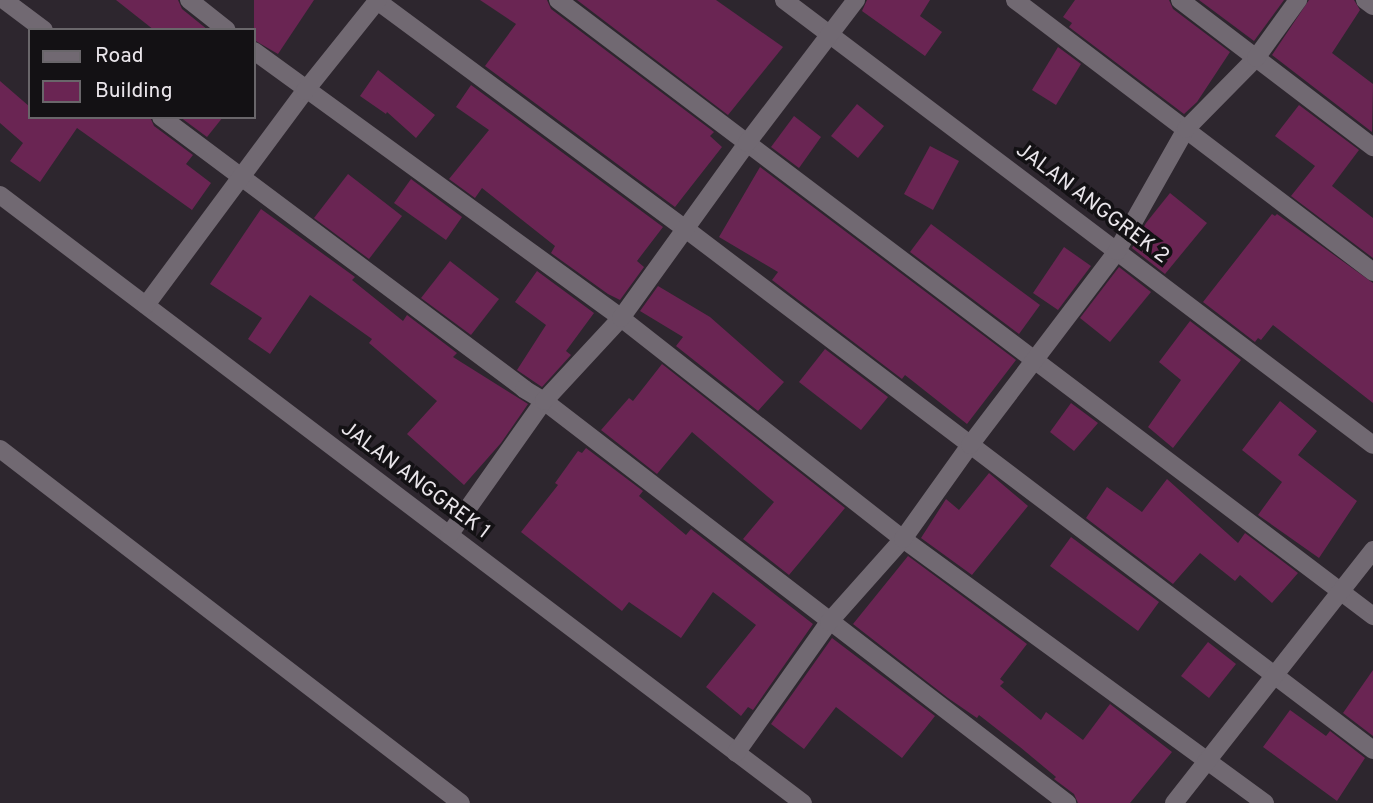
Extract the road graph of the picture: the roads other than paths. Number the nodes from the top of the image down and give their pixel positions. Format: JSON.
{"nodes":[{"id":1,"x":4,"y":0,"type":"edge"},
{"id":2,"x":189,"y":0,"type":"edge"},
{"id":3,"x":377,"y":0,"type":"edge"},
{"id":4,"x":558,"y":0,"type":"edge"},
{"id":5,"x":784,"y":0,"type":"edge"},
{"id":6,"x":856,"y":0,"type":"edge"},
{"id":7,"x":1015,"y":0,"type":"edge"},
{"id":8,"x":1180,"y":0,"type":"edge"},
{"id":9,"x":1298,"y":0,"type":"edge"},
{"id":10,"x":1365,"y":0,"type":"edge"},
{"id":11,"x":1373,"y":6,"type":"edge"},
{"id":12,"x":41,"y":28,"type":"edge"},
{"id":13,"x":224,"y":28,"type":"edge"},
{"id":14,"x":831,"y":36,"type":"junction"},
{"id":15,"x":256,"y":53,"type":"edge"},
{"id":16,"x":1256,"y":58,"type":"junction"},
{"id":17,"x":305,"y":91,"type":"junction"},
{"id":18,"x":164,"y":119,"type":"edge"},
{"id":19,"x":1186,"y":130,"type":"junction"},
{"id":20,"x":747,"y":143,"type":"junction"},
{"id":21,"x":1373,"y":147,"type":"edge"},
{"id":22,"x":243,"y":178,"type":"junction"},
{"id":23,"x":0,"y":195,"type":"edge"},
{"id":24,"x":687,"y":229,"type":"junction"},
{"id":25,"x":1117,"y":251,"type":"junction"},
{"id":26,"x":1373,"y":272,"type":"edge"},
{"id":27,"x":146,"y":305,"type":"junction"},
{"id":28,"x":621,"y":317,"type":"junction"},
{"id":29,"x":1034,"y":360,"type":"junction"},
{"id":30,"x":544,"y":401,"type":"junction"},
{"id":31,"x":970,"y":444,"type":"junction"},
{"id":32,"x":1373,"y":445,"type":"edge"},
{"id":33,"x":0,"y":449,"type":"edge"},
{"id":34,"x":449,"y":535,"type":"junction"},
{"id":35,"x":903,"y":539,"type":"junction"},
{"id":36,"x":1373,"y":550,"type":"edge"},
{"id":37,"x":1340,"y":591,"type":"junction"},
{"id":38,"x":1373,"y":616,"type":"edge"},
{"id":39,"x":830,"y":622,"type":"junction"},
{"id":40,"x":1275,"y":676,"type":"junction"},
{"id":41,"x":1373,"y":750,"type":"edge"},
{"id":42,"x":736,"y":752,"type":"junction"},
{"id":43,"x":1206,"y":759,"type":"junction"},
{"id":44,"x":461,"y":803,"type":"edge"},
{"id":45,"x":803,"y":803,"type":"edge"},
{"id":46,"x":1067,"y":803,"type":"edge"},
{"id":47,"x":1174,"y":803,"type":"edge"},
{"id":48,"x":1265,"y":803,"type":"edge"}],
"edges":[{"from":1,"to":12,"type":"street"},
{"from":2,"to":13,"type":"street"},
{"from":3,"to":17,"type":"street"},
{"from":3,"to":24,"type":"street"},
{"from":4,"to":20,"type":"street"},
{"from":5,"to":14,"type":"street","name":"JALAN ANGGREK 2"},
{"from":6,"to":14,"type":"street"},
{"from":7,"to":19,"type":"street"},
{"from":8,"to":16,"type":"street"},
{"from":9,"to":16,"type":"street"},
{"from":10,"to":11,"type":"street"},
{"from":14,"to":20,"type":"street"},
{"from":14,"to":25,"type":"street","name":"JALAN ANGGREK 2"},
{"from":15,"to":17,"type":"street"},
{"from":16,"to":19,"type":"street"},
{"from":16,"to":21,"type":"street"},
{"from":17,"to":22,"type":"street"},
{"from":17,"to":28,"type":"street"},
{"from":18,"to":22,"type":"street"},
{"from":19,"to":25,"type":"street"},
{"from":19,"to":26,"type":"street"},
{"from":20,"to":24,"type":"street"},
{"from":20,"to":29,"type":"street"},
{"from":22,"to":27,"type":"street"},
{"from":22,"to":30,"type":"street"},
{"from":23,"to":27,"type":"street","name":"JALAN ANGGREK 1"},
{"from":24,"to":28,"type":"street"},
{"from":24,"to":31,"type":"street"},
{"from":25,"to":29,"type":"street"},
{"from":25,"to":32,"type":"street","name":"JALAN ANGGREK 2"},
{"from":27,"to":34,"type":"street","name":"JALAN ANGGREK 1"},
{"from":28,"to":30,"type":"street"},
{"from":28,"to":35,"type":"street"},
{"from":29,"to":31,"type":"street"},
{"from":29,"to":37,"type":"street"},
{"from":30,"to":34,"type":"street"},
{"from":30,"to":39,"type":"street"},
{"from":31,"to":35,"type":"street"},
{"from":31,"to":40,"type":"street"},
{"from":33,"to":44,"type":"street"},
{"from":34,"to":42,"type":"street","name":"JALAN ANGGREK 1"},
{"from":35,"to":39,"type":"street"},
{"from":35,"to":43,"type":"street"},
{"from":36,"to":37,"type":"street"},
{"from":37,"to":38,"type":"street"},
{"from":37,"to":40,"type":"street"},
{"from":39,"to":42,"type":"street"},
{"from":39,"to":46,"type":"street"},
{"from":40,"to":41,"type":"street"},
{"from":40,"to":43,"type":"street"},
{"from":42,"to":45,"type":"street","name":"JALAN ANGGREK 1"},
{"from":43,"to":47,"type":"street"},
{"from":43,"to":48,"type":"street"}]}
